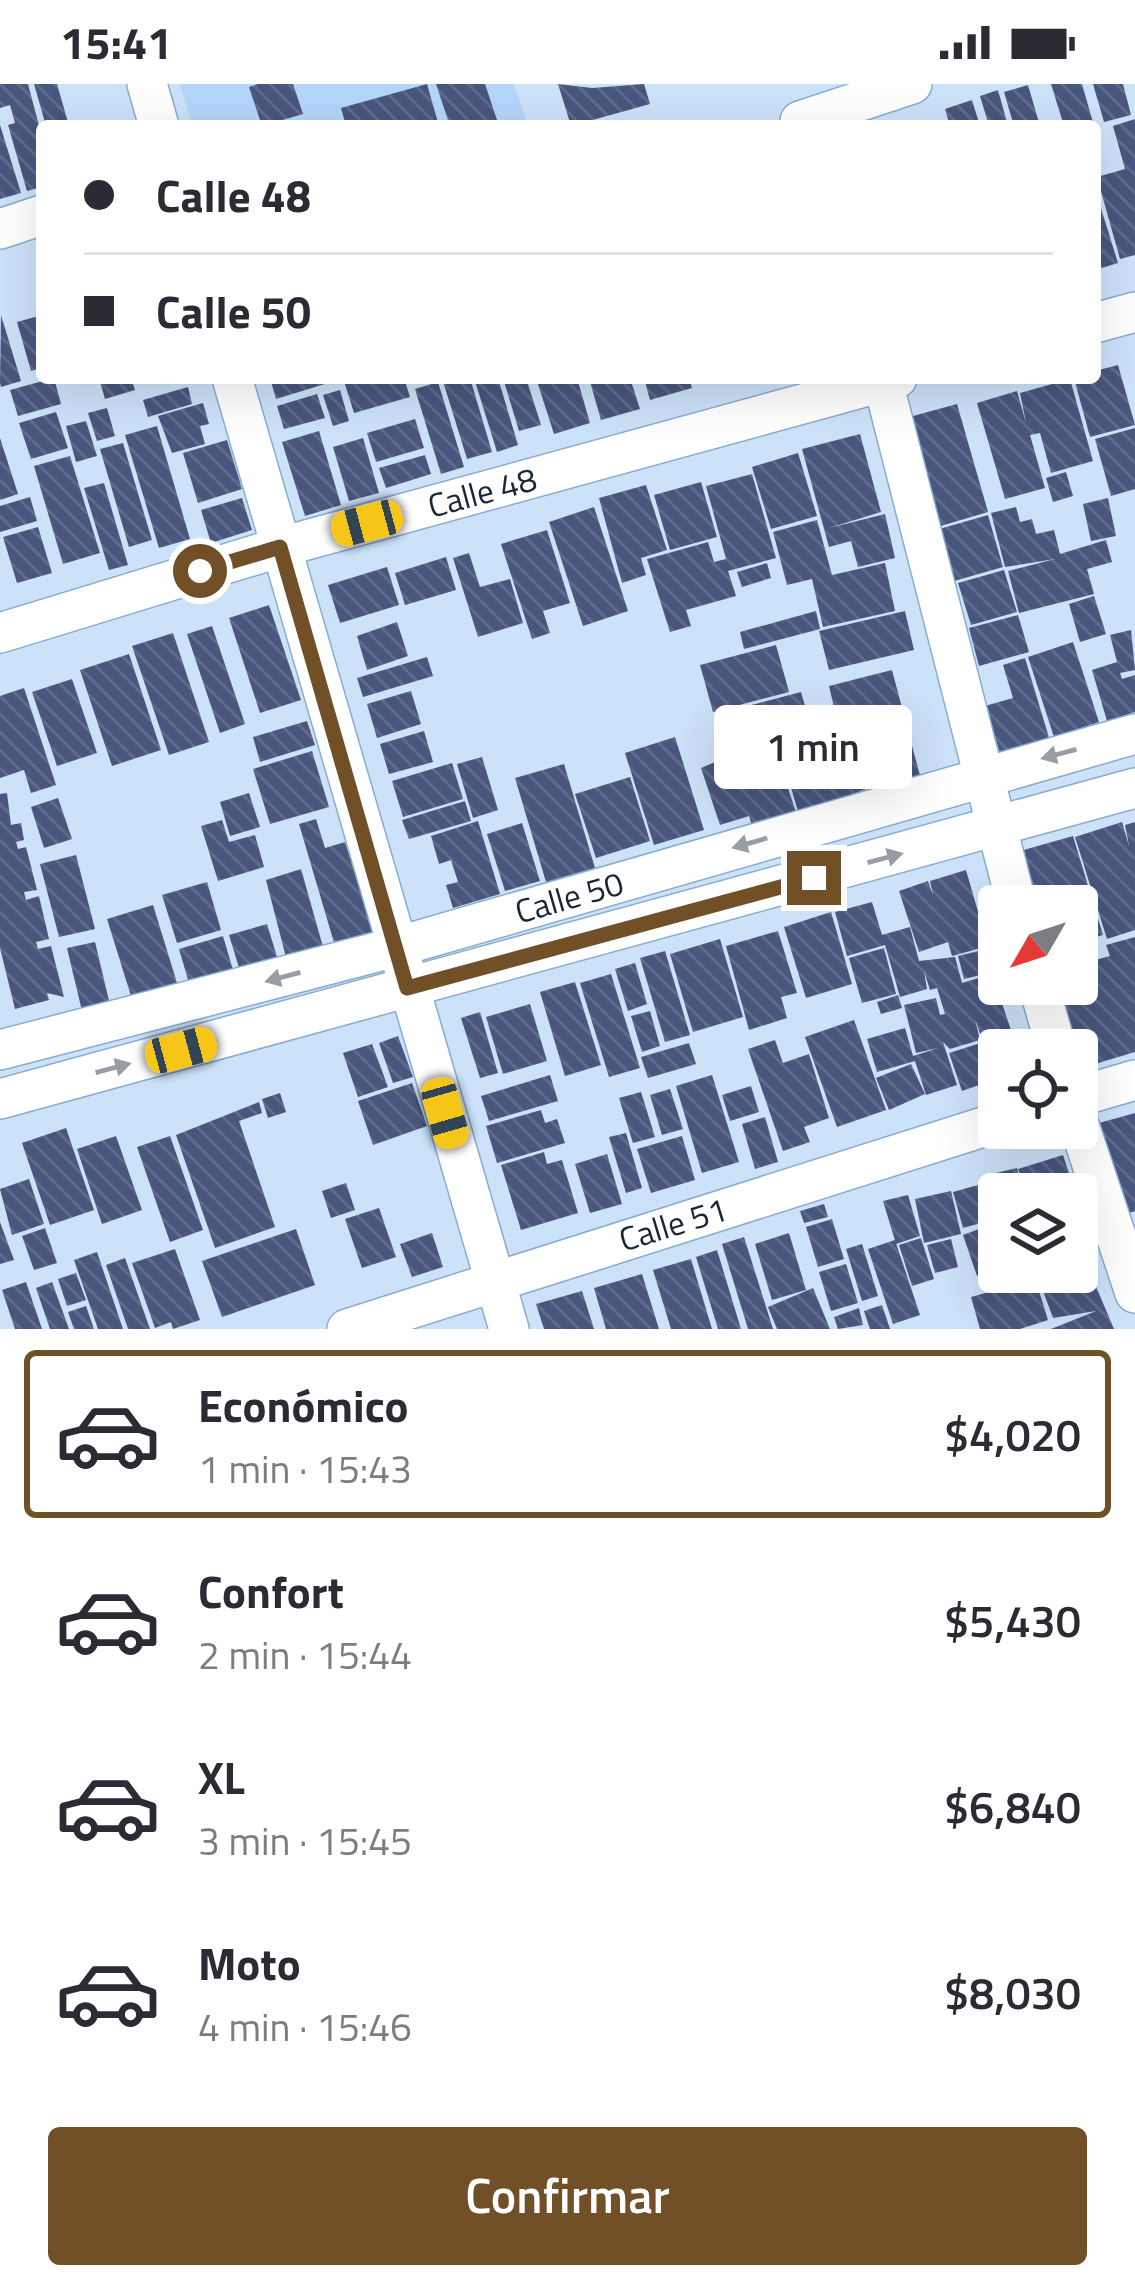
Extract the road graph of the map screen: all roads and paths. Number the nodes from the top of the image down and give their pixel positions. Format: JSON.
{"nodes":[{"id":1,"x":147,"y":84,"type":"edge"},
{"id":2,"x":912,"y":84,"type":"edge"},
{"id":3,"x":157,"y":120,"type":"edge"},
{"id":4,"x":810,"y":120,"type":"edge"},
{"id":5,"x":36,"y":217,"type":"edge"},
{"id":6,"x":0,"y":229,"type":"edge"},
{"id":7,"x":1135,"y":312,"type":"edge"},
{"id":8,"x":1101,"y":321,"type":"edge"},
{"id":9,"x":234,"y":384,"type":"edge"},
{"id":10,"x":870,"y":384,"type":"edge"},
{"id":11,"x":889,"y":384,"type":"edge"},
{"id":12,"x":280,"y":547,"type":"junction"},
{"id":13,"x":0,"y":633,"type":"edge"},
{"id":14,"x":1135,"y":734,"type":"edge"},
{"id":15,"x":983,"y":775,"type":"junction"},
{"id":16,"x":1135,"y":788,"type":"edge"},
{"id":17,"x":995,"y":828,"type":"junction"},
{"id":18,"x":1011,"y":885,"type":"edge"},
{"id":19,"x":396,"y":947,"type":"junction"},
{"id":20,"x":407,"y":988,"type":"junction"},
{"id":21,"x":0,"y":1050,"type":"edge"},
{"id":22,"x":1135,"y":1080,"type":"edge"},
{"id":23,"x":1098,"y":1091,"type":"edge"},
{"id":24,"x":0,"y":1099,"type":"edge"},
{"id":25,"x":978,"y":1128,"type":"edge"},
{"id":26,"x":1087,"y":1149,"type":"edge"},
{"id":27,"x":494,"y":1280,"type":"junction"},
{"id":28,"x":1135,"y":1293,"type":"edge"},
{"id":29,"x":347,"y":1329,"type":"edge"},
{"id":30,"x":509,"y":1329,"type":"edge"}],
"edges":[{"from":1,"to":3,"type":"street"},
{"from":2,"to":4,"type":"street"},
{"from":5,"to":6,"type":"street"},
{"from":7,"to":8,"type":"street"},
{"from":9,"to":12,"type":"street"},
{"from":10,"to":12,"type":"street","name":"Calle 48"},
{"from":11,"to":15,"type":"street"},
{"from":12,"to":13,"type":"street","name":"Calle 48"},
{"from":12,"to":19,"type":"street"},
{"from":14,"to":15,"type":"street","name":"Calle 50","one_way":true},
{"from":15,"to":17,"type":"street"},
{"from":15,"to":19,"type":"street","name":"Calle 50","one_way":true},
{"from":16,"to":17,"type":"street","name":"Calle 50"},
{"from":17,"to":18,"type":"street"},
{"from":20,"to":17,"type":"street","name":"Calle 50","one_way":true},
{"from":19,"to":20,"type":"street"},
{"from":19,"to":21,"type":"street","name":"Calle 50","one_way":true},
{"from":24,"to":20,"type":"street","name":"Calle 50","one_way":true},
{"from":20,"to":27,"type":"street"},
{"from":22,"to":23,"type":"street"},
{"from":25,"to":27,"type":"street","name":"Calle 51"},
{"from":26,"to":28,"type":"street"},
{"from":27,"to":29,"type":"street","name":"Calle 51"},
{"from":27,"to":30,"type":"street"}]}
